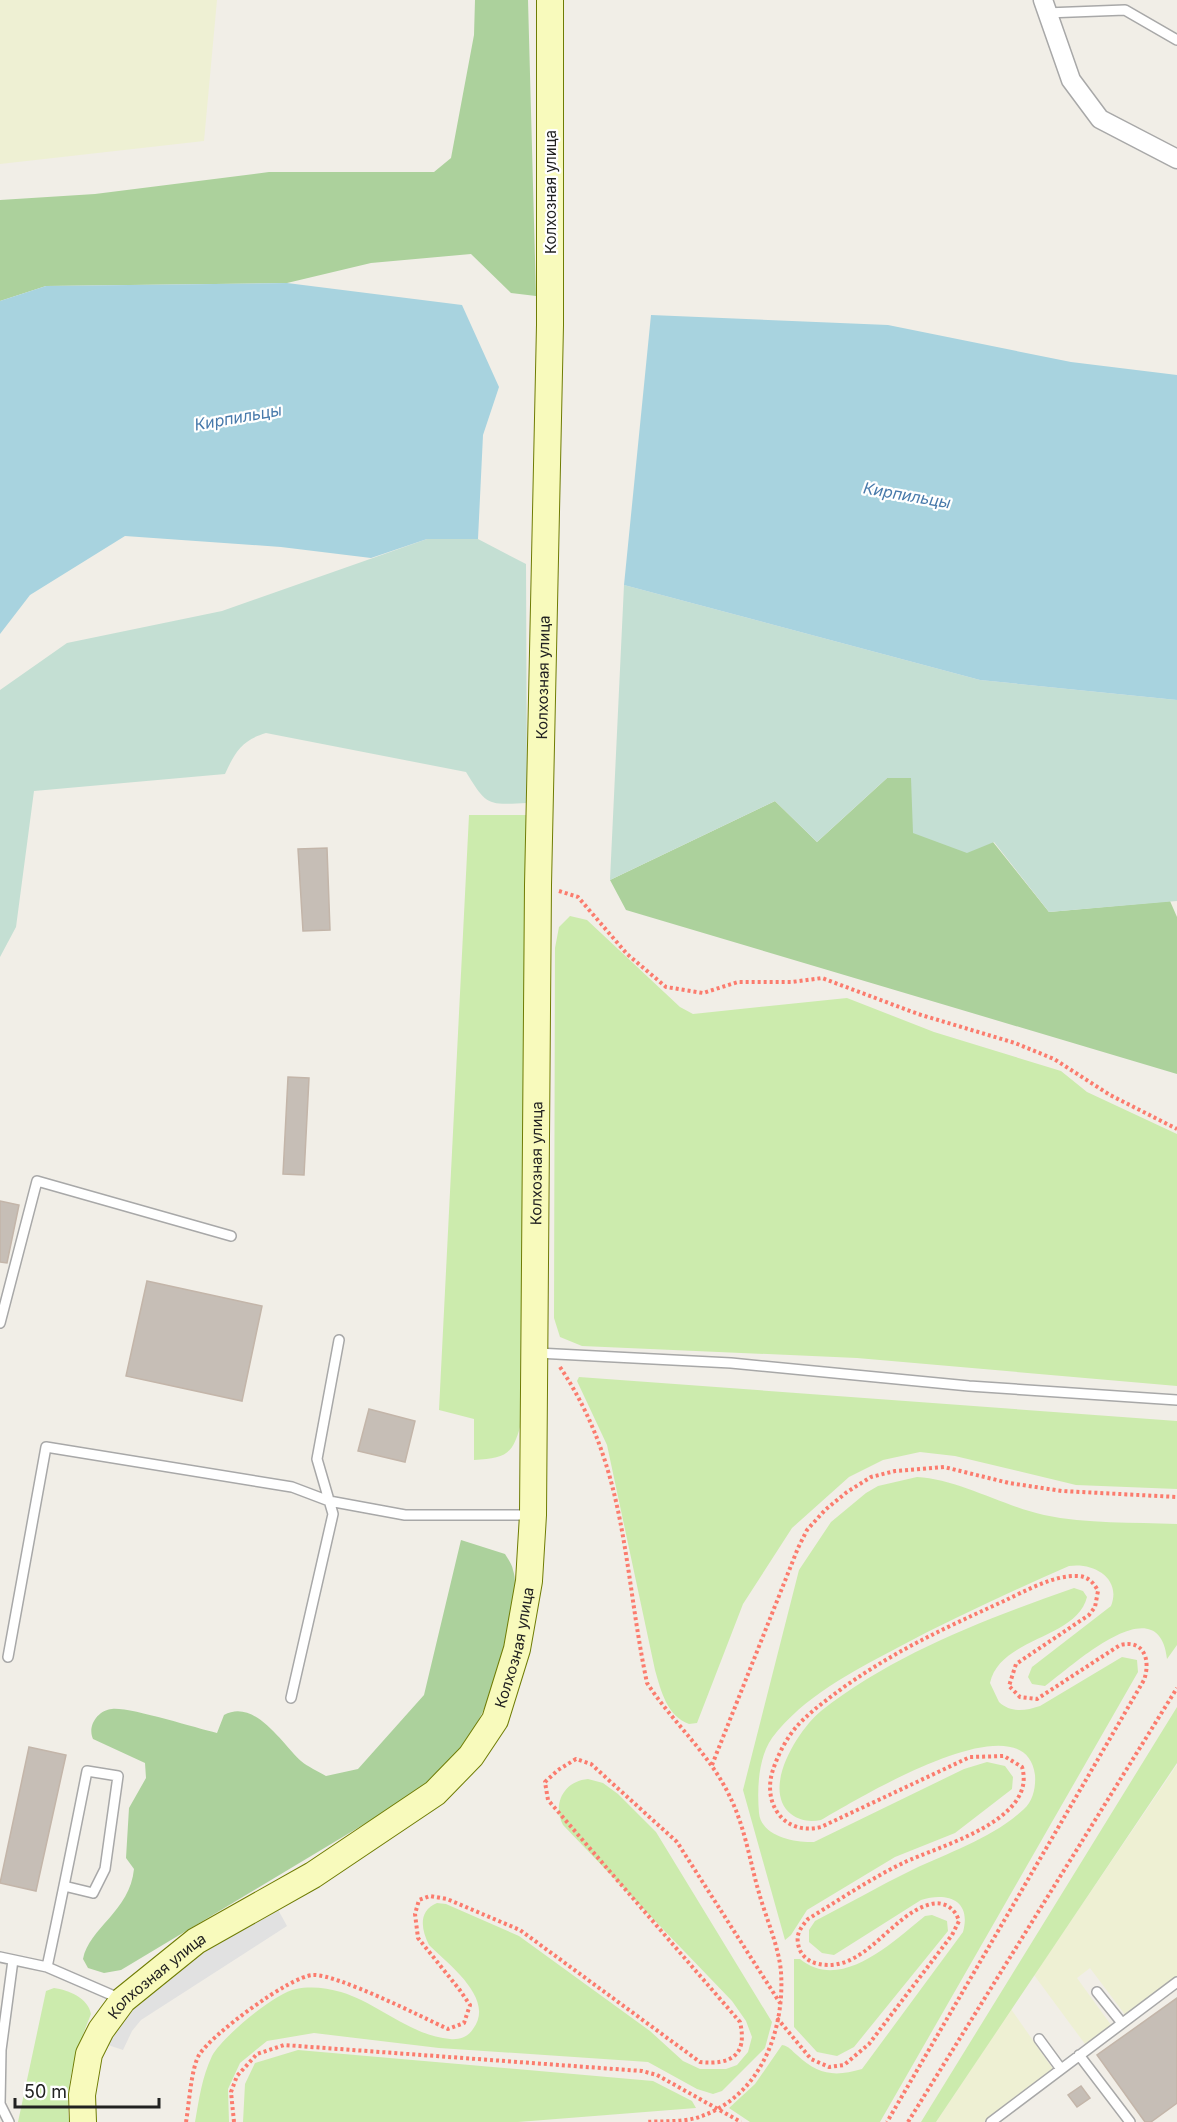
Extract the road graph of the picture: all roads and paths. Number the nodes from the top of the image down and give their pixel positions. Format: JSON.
{"nodes":[{"id":1,"x":550,"y":0,"type":"edge"},
{"id":2,"x":1045,"y":6,"type":"edge"},
{"id":3,"x":1177,"y":40,"type":"edge"},
{"id":4,"x":1177,"y":159,"type":"edge"},
{"id":5,"x":538,"y":885,"type":"junction"},
{"id":6,"x":1177,"y":1129,"type":"edge"},
{"id":7,"x":231,"y":1236,"type":"dead end"},
{"id":8,"x":0,"y":1323,"type":"edge"},
{"id":9,"x":339,"y":1340,"type":"dead end"},
{"id":10,"x":543,"y":1353,"type":"junction"},
{"id":11,"x":1177,"y":1400,"type":"edge"},
{"id":12,"x":1177,"y":1497,"type":"edge"},
{"id":13,"x":329,"y":1501,"type":"junction"},
{"id":14,"x":532,"y":1515,"type":"junction"},
{"id":15,"x":8,"y":1657,"type":"dead end"},
{"id":16,"x":1177,"y":1688,"type":"edge"},
{"id":17,"x":291,"y":1698,"type":"dead end"},
{"id":18,"x":712,"y":1766,"type":"junction"},
{"id":19,"x":64,"y":1886,"type":"junction"},
{"id":20,"x":0,"y":1957,"type":"edge"},
{"id":21,"x":13,"y":1960,"type":"junction"},
{"id":22,"x":47,"y":1967,"type":"junction"},
{"id":23,"x":1177,"y":1982,"type":"edge"},
{"id":24,"x":1097,"y":1992,"type":"dead end"},
{"id":25,"x":123,"y":2000,"type":"junction"},
{"id":26,"x":780,"y":2003,"type":"junction"},
{"id":27,"x":777,"y":2018,"type":"junction"},
{"id":28,"x":1122,"y":2023,"type":"junction"},
{"id":29,"x":1039,"y":2039,"type":"dead end"},
{"id":30,"x":1080,"y":2055,"type":"junction"},
{"id":31,"x":1061,"y":2069,"type":"junction"},
{"id":32,"x":718,"y":2108,"type":"junction"},
{"id":33,"x":9,"y":2122,"type":"edge"},
{"id":34,"x":83,"y":2122,"type":"edge"},
{"id":35,"x":186,"y":2122,"type":"edge"},
{"id":36,"x":234,"y":2122,"type":"edge"},
{"id":37,"x":646,"y":2122,"type":"edge"},
{"id":38,"x":741,"y":2122,"type":"edge"},
{"id":39,"x":887,"y":2122,"type":"edge"},
{"id":40,"x":908,"y":2122,"type":"edge"},
{"id":41,"x":991,"y":2122,"type":"edge"},
{"id":42,"x":1130,"y":2122,"type":"edge"}],
"edges":[{"from":1,"to":5,"type":"main road","name":"Колхозная улица"},
{"from":2,"to":3,"type":"lane"},
{"from":2,"to":4,"type":"street"},
{"from":5,"to":6,"type":"path"},
{"from":5,"to":10,"type":"main road","name":"Колхозная улица"},
{"from":7,"to":8,"type":"lane"},
{"from":9,"to":13,"type":"lane"},
{"from":10,"to":11,"type":"lane"},
{"from":10,"to":14,"type":"main road","name":"Колхозная улица"},
{"from":10,"to":18,"type":"path"},
{"from":12,"to":18,"type":"path"},
{"from":13,"to":14,"type":"lane"},
{"from":13,"to":15,"type":"lane"},
{"from":13,"to":17,"type":"lane"},
{"from":14,"to":25,"type":"main road","name":"Колхозная улица"},
{"from":16,"to":40,"type":"path"},
{"from":18,"to":26,"type":"path"},
{"from":19,"to":19,"type":"lane"},
{"from":19,"to":22,"type":"lane"},
{"from":20,"to":21,"type":"lane"},
{"from":21,"to":22,"type":"lane"},
{"from":21,"to":33,"type":"lane"},
{"from":22,"to":25,"type":"lane"},
{"from":23,"to":28,"type":"lane"},
{"from":24,"to":28,"type":"lane"},
{"from":25,"to":34,"type":"main road","name":"Колхозная улица"},
{"from":26,"to":27,"type":"path"},
{"from":26,"to":35,"type":"path"},
{"from":27,"to":32,"type":"path"},
{"from":27,"to":39,"type":"path"},
{"from":28,"to":30,"type":"lane"},
{"from":29,"to":31,"type":"lane"},
{"from":30,"to":31,"type":"lane"},
{"from":30,"to":42,"type":"lane"},
{"from":31,"to":41,"type":"lane"},
{"from":32,"to":36,"type":"path"},
{"from":32,"to":37,"type":"path"},
{"from":32,"to":38,"type":"path"}]}
